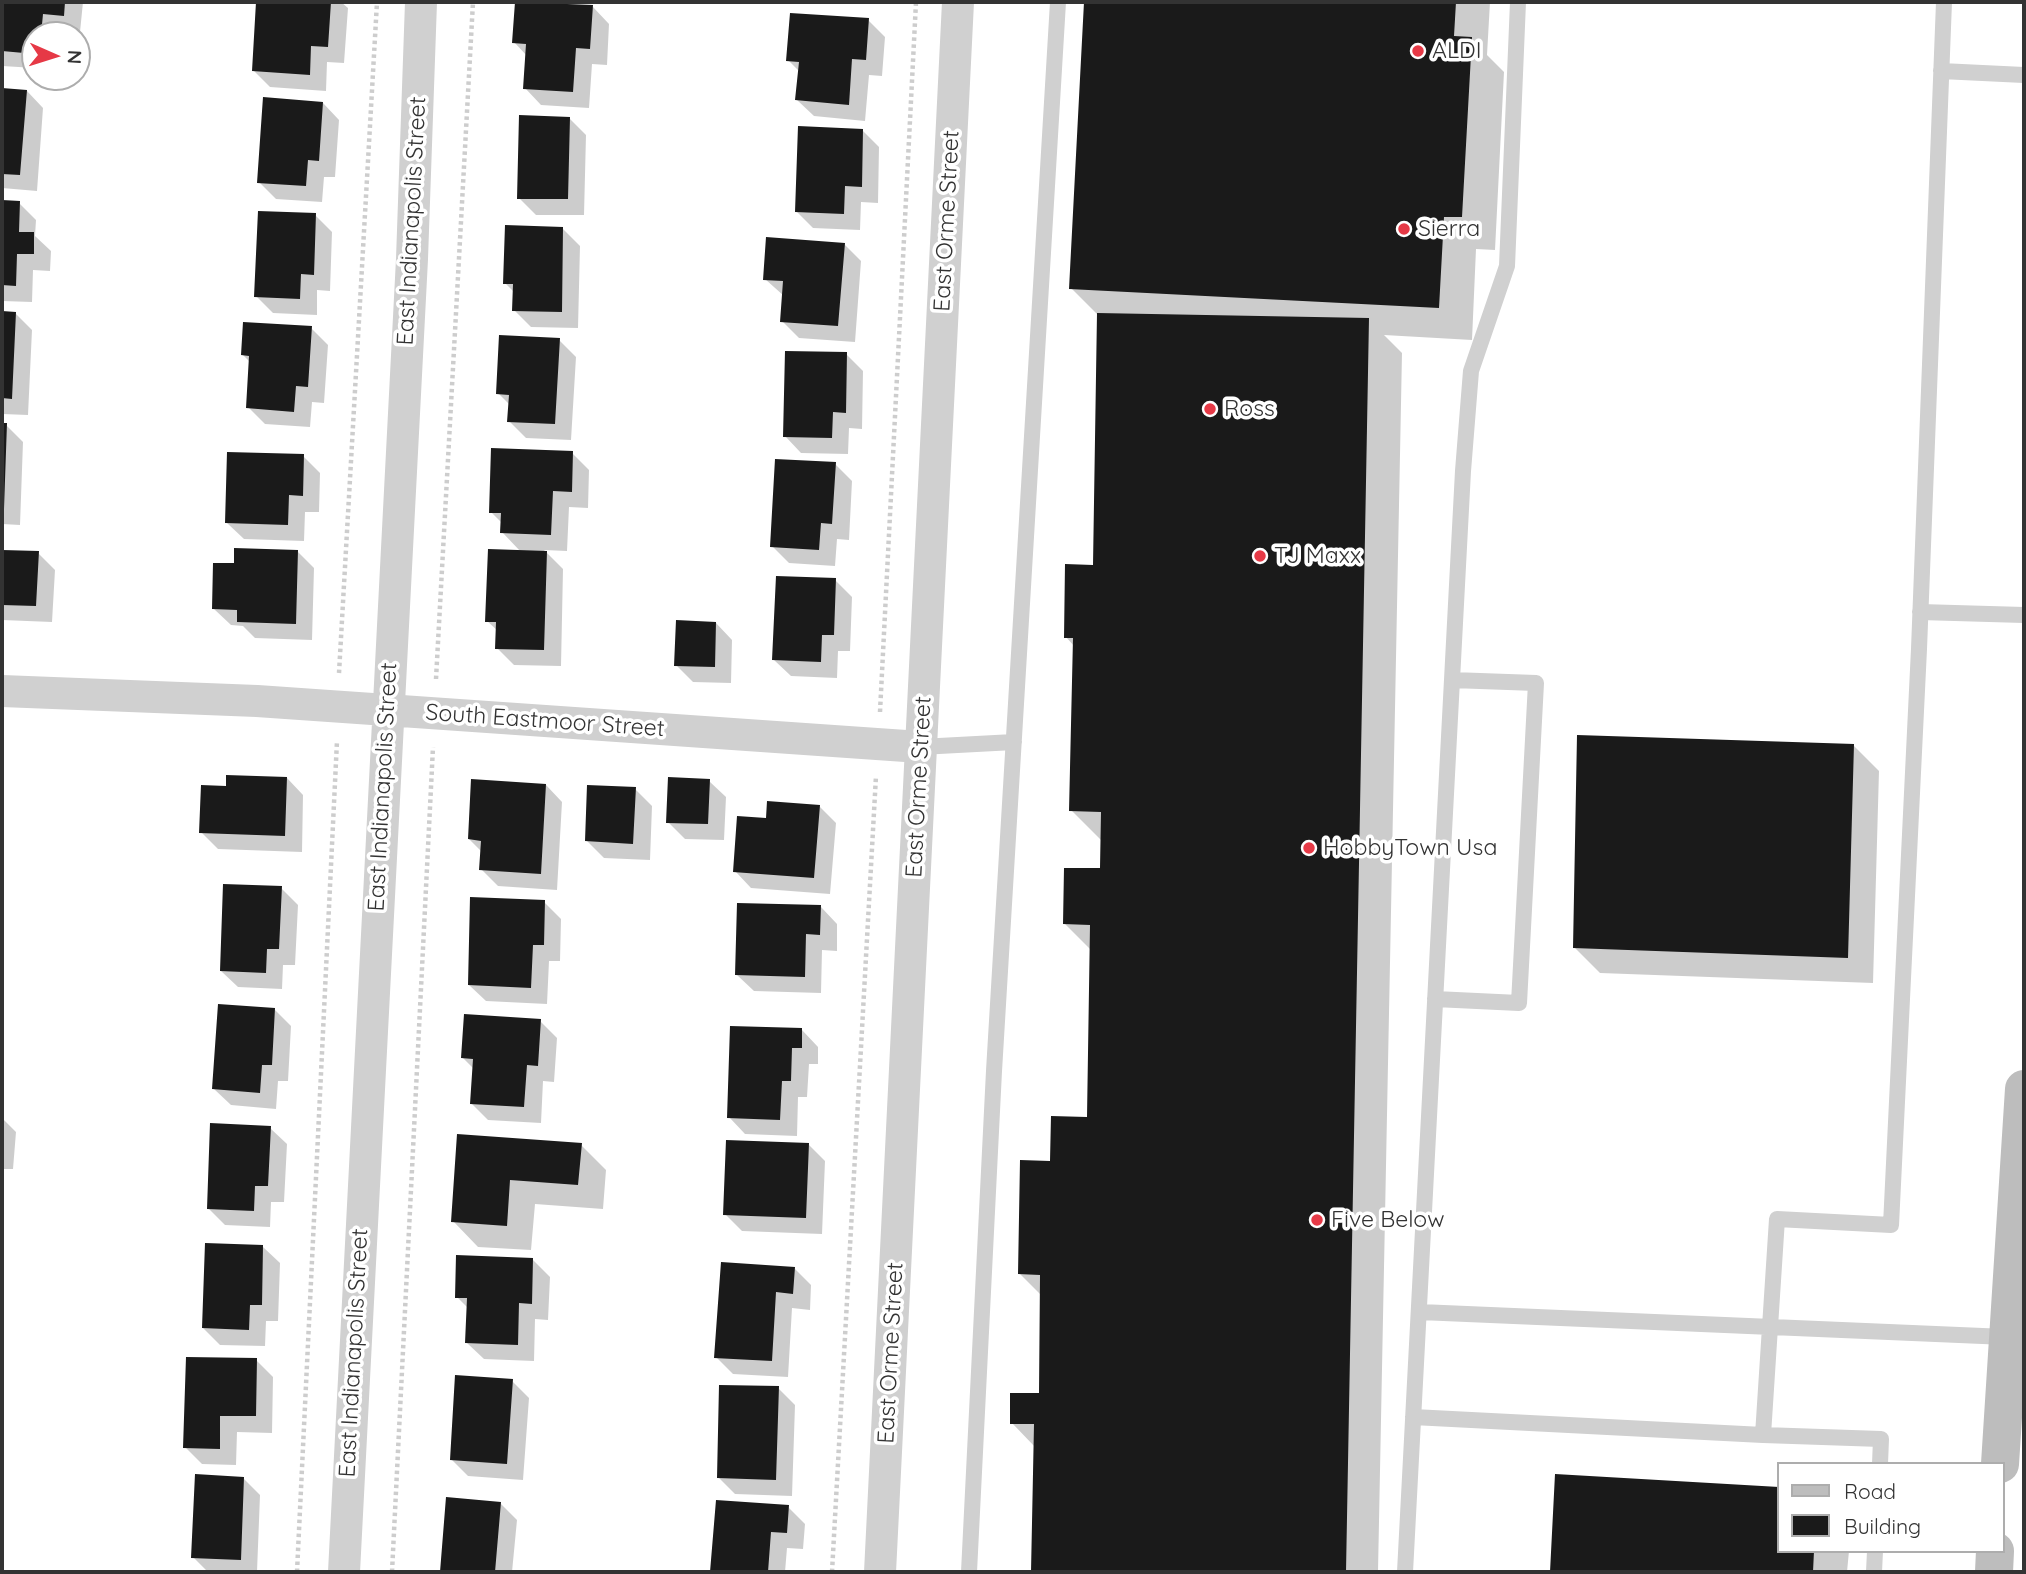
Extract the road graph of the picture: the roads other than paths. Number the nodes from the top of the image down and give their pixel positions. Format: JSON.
{"nodes":[{"id":1,"x":421,"y":2,"type":"edge"},
{"id":2,"x":958,"y":2,"type":"edge"},
{"id":3,"x":1058,"y":2,"type":"edge"},
{"id":4,"x":1518,"y":2,"type":"edge"},
{"id":5,"x":1944,"y":2,"type":"edge"},
{"id":6,"x":1941,"y":71,"type":"junction"},
{"id":7,"x":2024,"y":75,"type":"edge"},
{"id":8,"x":1920,"y":612,"type":"junction"},
{"id":9,"x":2024,"y":615,"type":"edge"},
{"id":10,"x":1452,"y":680,"type":"junction"},
{"id":11,"x":2,"y":691,"type":"edge"},
{"id":12,"x":387,"y":710,"type":"junction"},
{"id":13,"x":1013,"y":742,"type":"junction"},
{"id":14,"x":920,"y":747,"type":"junction"},
{"id":15,"x":1435,"y":999,"type":"junction"},
{"id":16,"x":2024,"y":1089,"type":"edge"},
{"id":17,"x":1420,"y":1312,"type":"junction"},
{"id":18,"x":1771,"y":1329,"type":"junction"},
{"id":19,"x":2006,"y":1337,"type":"junction"},
{"id":20,"x":1413,"y":1417,"type":"junction"},
{"id":21,"x":1763,"y":1435,"type":"junction"},
{"id":22,"x":1880,"y":1462,"type":"edge"},
{"id":23,"x":2000,"y":1462,"type":"edge"},
{"id":24,"x":1875,"y":1553,"type":"edge"},
{"id":25,"x":1995,"y":1553,"type":"edge"},
{"id":26,"x":344,"y":1572,"type":"edge"},
{"id":27,"x":880,"y":1572,"type":"edge"},
{"id":28,"x":970,"y":1572,"type":"edge"},
{"id":29,"x":1405,"y":1572,"type":"edge"},
{"id":30,"x":1874,"y":1572,"type":"edge"},
{"id":31,"x":1994,"y":1572,"type":"edge"}],
"edges":[{"from":1,"to":12,"type":"street","name":"East Indianapolis Street"},
{"from":2,"to":14,"type":"street","name":"East Orme Street"},
{"from":3,"to":13,"type":"lane"},
{"from":4,"to":10,"type":"lane"},
{"from":5,"to":6,"type":"lane"},
{"from":6,"to":7,"type":"lane"},
{"from":6,"to":8,"type":"lane"},
{"from":8,"to":9,"type":"lane"},
{"from":8,"to":18,"type":"lane"},
{"from":10,"to":15,"type":"lane"},
{"from":10,"to":15,"type":"lane"},
{"from":11,"to":12,"type":"street","name":"South Eastmoor Street"},
{"from":12,"to":14,"type":"street","name":"South Eastmoor Street"},
{"from":12,"to":26,"type":"street","name":"East Indianapolis Street"},
{"from":13,"to":14,"type":"lane"},
{"from":13,"to":28,"type":"lane"},
{"from":14,"to":27,"type":"street","name":"East Orme Street"},
{"from":15,"to":17,"type":"lane"},
{"from":16,"to":19,"type":"main road"},
{"from":17,"to":18,"type":"lane"},
{"from":17,"to":20,"type":"lane"},
{"from":18,"to":19,"type":"lane"},
{"from":18,"to":21,"type":"lane"},
{"from":19,"to":23,"type":"main road"},
{"from":20,"to":21,"type":"lane"},
{"from":20,"to":29,"type":"lane"},
{"from":21,"to":22,"type":"lane"},
{"from":24,"to":30,"type":"lane"},
{"from":25,"to":31,"type":"main road"}]}
